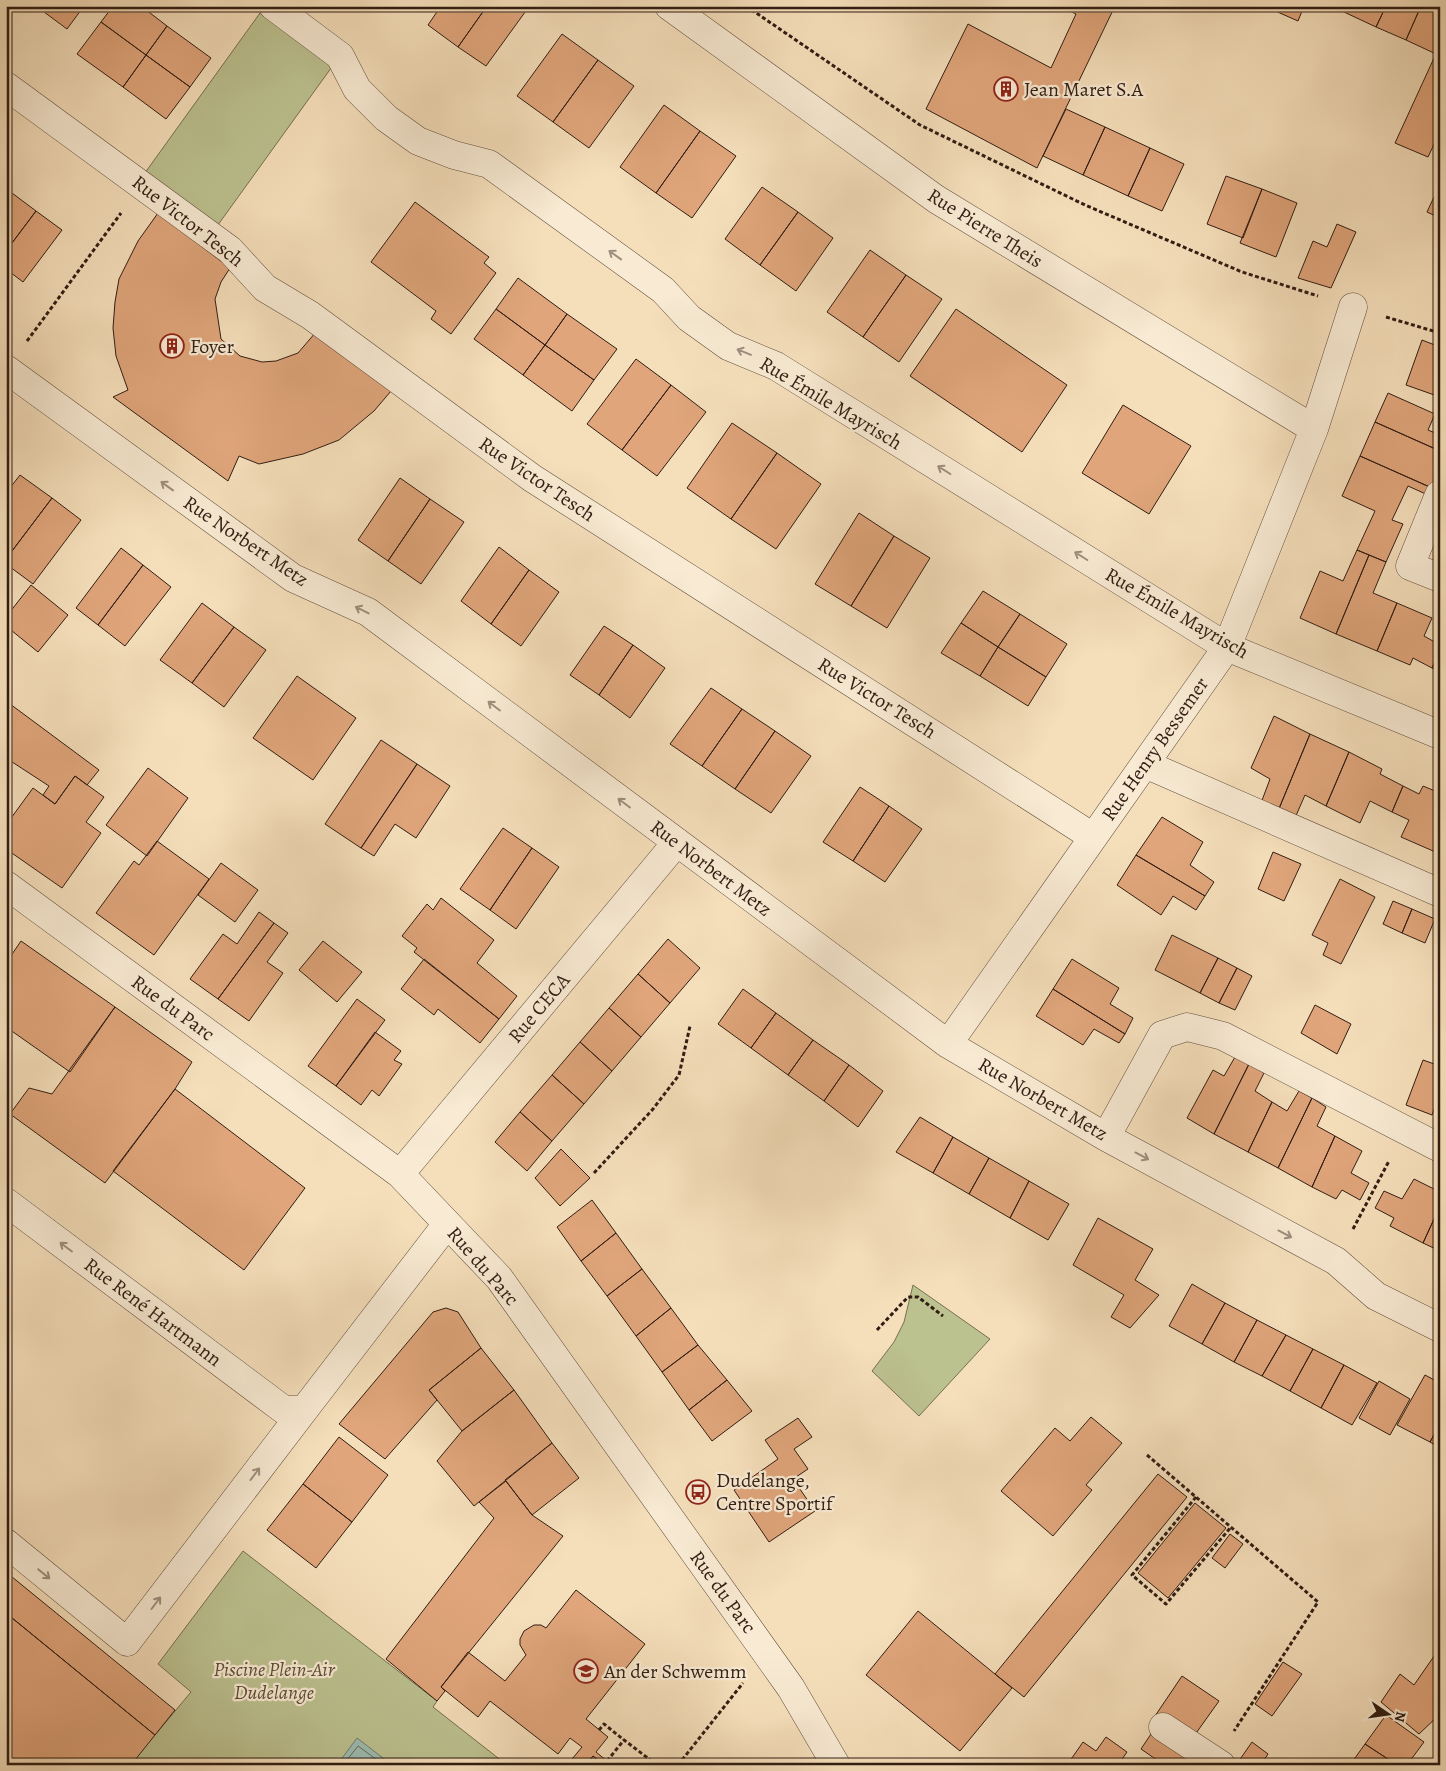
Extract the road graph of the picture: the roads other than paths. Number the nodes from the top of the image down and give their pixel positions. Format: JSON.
{"nodes":[{"id":1,"x":273,"y":6,"type":"edge"},
{"id":2,"x":668,"y":6,"type":"edge"},
{"id":3,"x":6,"y":86,"type":"edge"},
{"id":4,"x":1352,"y":307,"type":"road end"},
{"id":5,"x":6,"y":370,"type":"edge"},
{"id":6,"x":1314,"y":429,"type":"junction"},
{"id":7,"x":1439,"y":495,"type":"edge"},
{"id":8,"x":1440,"y":578,"type":"edge"},
{"id":9,"x":1227,"y":647,"type":"junction"},
{"id":10,"x":1440,"y":736,"type":"edge"},
{"id":11,"x":1145,"y":764,"type":"junction"},
{"id":12,"x":1094,"y":837,"type":"junction"},
{"id":13,"x":677,"y":842,"type":"junction"},
{"id":14,"x":6,"y":885,"type":"edge"},
{"id":15,"x":1440,"y":893,"type":"edge"},
{"id":16,"x":948,"y":1044,"type":"junction"},
{"id":17,"x":1106,"y":1137,"type":"junction"},
{"id":18,"x":1440,"y":1148,"type":"edge"},
{"id":19,"x":400,"y":1174,"type":"junction"},
{"id":20,"x":6,"y":1202,"type":"edge"},
{"id":21,"x":447,"y":1224,"type":"junction"},
{"id":22,"x":1440,"y":1328,"type":"edge"},
{"id":23,"x":304,"y":1410,"type":"junction"},
{"id":24,"x":6,"y":1543,"type":"edge"},
{"id":25,"x":1163,"y":1727,"type":"dead end"},
{"id":26,"x":1218,"y":1763,"type":"edge"},
{"id":27,"x":836,"y":1765,"type":"edge"}],
"edges":[{"from":9,"to":1,"type":"street","name":"Rue Émile Mayrisch","one_way":true},
{"from":2,"to":6,"type":"street","name":"Rue Pierre Theis"},
{"from":3,"to":12,"type":"street","name":"Rue Victor Tesch"},
{"from":4,"to":6,"type":"street","name":"Rue Henry Bessemer"},
{"from":13,"to":5,"type":"street","name":"Rue Norbert Metz","one_way":true},
{"from":6,"to":9,"type":"street","name":"Rue Henry Bessemer"},
{"from":7,"to":8,"type":"street"},
{"from":9,"to":10,"type":"street","name":"Rue Émile Mayrisch"},
{"from":9,"to":11,"type":"street","name":"Rue Henry Bessemer"},
{"from":11,"to":12,"type":"street","name":"Rue Henry Bessemer"},
{"from":11,"to":15,"type":"street"},
{"from":12,"to":16,"type":"street","name":"Rue Henry Bessemer"},
{"from":13,"to":16,"type":"street","name":"Rue Norbert Metz"},
{"from":13,"to":19,"type":"street","name":"Rue CECA"},
{"from":14,"to":19,"type":"street","name":"Rue du Parc"},
{"from":16,"to":17,"type":"street","name":"Rue Norbert Metz"},
{"from":17,"to":18,"type":"street"},
{"from":17,"to":22,"type":"street","name":"Rue Norbert Metz","one_way":true},
{"from":19,"to":21,"type":"street","name":"Rue du Parc"},
{"from":23,"to":20,"type":"street","name":"Rue René Hartmann","one_way":true},
{"from":21,"to":23,"type":"street"},
{"from":21,"to":27,"type":"street","name":"Rue du Parc"},
{"from":24,"to":23,"type":"street","one_way":true},
{"from":25,"to":26,"type":"street"}]}
